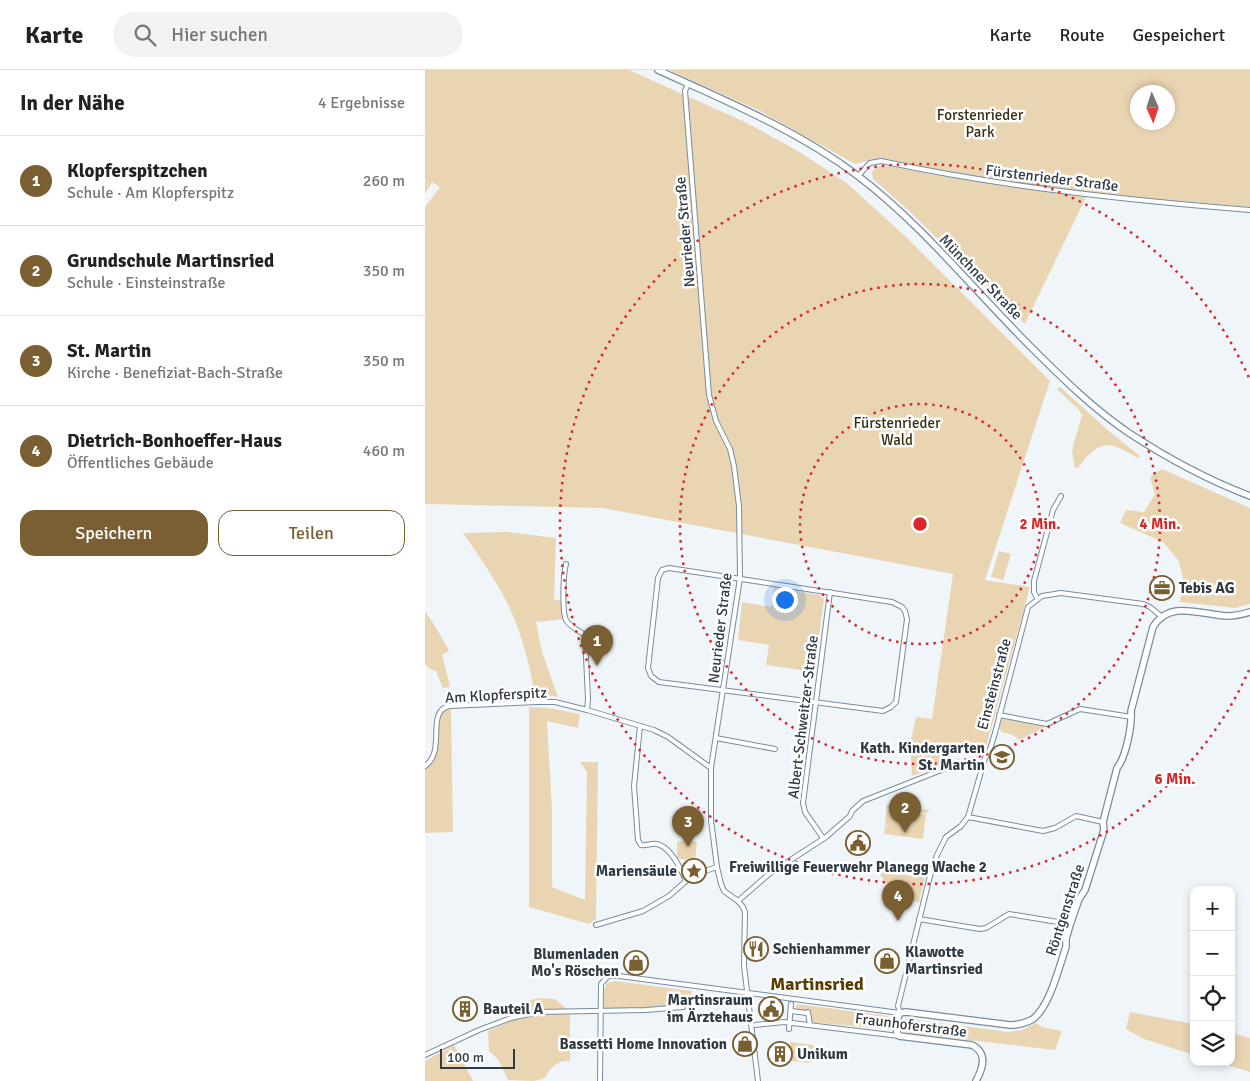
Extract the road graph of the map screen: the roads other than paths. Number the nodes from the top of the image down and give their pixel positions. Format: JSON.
{"nodes":[{"id":1,"x":658,"y":70,"type":"edge"},
{"id":2,"x":688,"y":84,"type":"junction"},
{"id":3,"x":858,"y":176,"type":"junction"},
{"id":4,"x":1250,"y":210,"type":"edge"},
{"id":5,"x":1061,"y":496,"type":"dead end"},
{"id":6,"x":1250,"y":496,"type":"edge"},
{"id":7,"x":566,"y":564,"type":"dead end"},
{"id":8,"x":740,"y":578,"type":"junction"},
{"id":9,"x":830,"y":592,"type":"junction"},
{"id":10,"x":1037,"y":598,"type":"junction"},
{"id":11,"x":1250,"y":612,"type":"edge"},
{"id":12,"x":1161,"y":616,"type":"junction"},
{"id":13,"x":723,"y":690,"type":"junction"},
{"id":14,"x":816,"y":702,"type":"junction"},
{"id":15,"x":587,"y":710,"type":"junction"},
{"id":16,"x":999,"y":715,"type":"junction"},
{"id":17,"x":1131,"y":717,"type":"junction"},
{"id":18,"x":640,"y":726,"type":"junction"},
{"id":19,"x":716,"y":738,"type":"junction"},
{"id":20,"x":775,"y":749,"type":"dead end"},
{"id":21,"x":425,"y":766,"type":"edge"},
{"id":22,"x":711,"y":768,"type":"junction"},
{"id":23,"x":944,"y":769,"type":"dead end"},
{"id":24,"x":969,"y":817,"type":"junction"},
{"id":25,"x":1103,"y":822,"type":"junction"},
{"id":26,"x":823,"y":838,"type":"junction"},
{"id":27,"x":717,"y":867,"type":"junction"},
{"id":28,"x":686,"y":881,"type":"junction"},
{"id":29,"x":738,"y":902,"type":"junction"},
{"id":30,"x":919,"y":919,"type":"junction"},
{"id":31,"x":1070,"y":924,"type":"junction"},
{"id":32,"x":596,"y":925,"type":"dead end"},
{"id":33,"x":748,"y":993,"type":"junction"},
{"id":34,"x":791,"y":1004,"type":"dead end"},
{"id":35,"x":683,"y":1008,"type":"dead end"},
{"id":36,"x":600,"y":1010,"type":"junction"},
{"id":37,"x":791,"y":1011,"type":"junction"},
{"id":38,"x":900,"y":1013,"type":"junction"},
{"id":39,"x":753,"y":1023,"type":"junction"},
{"id":40,"x":790,"y":1023,"type":"junction"},
{"id":41,"x":764,"y":1024,"type":"junction"},
{"id":42,"x":770,"y":1024,"type":"junction"},
{"id":43,"x":814,"y":1025,"type":"junction"},
{"id":44,"x":789,"y":1029,"type":"dead end"},
{"id":45,"x":765,"y":1030,"type":"dead end"},
{"id":46,"x":770,"y":1030,"type":"dead end"},
{"id":47,"x":817,"y":1033,"type":"dead end"},
{"id":48,"x":899,"y":1036,"type":"junction"},
{"id":49,"x":425,"y":1056,"type":"edge"},
{"id":50,"x":600,"y":1081,"type":"edge"},
{"id":51,"x":758,"y":1081,"type":"edge"},
{"id":52,"x":976,"y":1081,"type":"edge"}],
"edges":[{"from":1,"to":2,"type":"street","name":"Münchner Straße"},
{"from":2,"to":3,"type":"street","name":"Münchner Straße"},
{"from":2,"to":8,"type":"street","name":"Neurieder Straße"},
{"from":3,"to":4,"type":"street","name":"Fürstenrieder Straße"},
{"from":3,"to":6,"type":"street","name":"Münchner Straße"},
{"from":5,"to":10,"type":"street"},
{"from":7,"to":15,"type":"street"},
{"from":8,"to":9,"type":"street"},
{"from":8,"to":13,"type":"street","name":"Neurieder Straße"},
{"from":8,"to":13,"type":"street"},
{"from":9,"to":14,"type":"street","name":"Albert-Schweitzer-Straße"},
{"from":9,"to":14,"type":"street"},
{"from":10,"to":12,"type":"street"},
{"from":10,"to":16,"type":"street","name":"Einsteinstraße"},
{"from":11,"to":12,"type":"street"},
{"from":12,"to":17,"type":"street","name":"Röntgenstraße"},
{"from":13,"to":14,"type":"street"},
{"from":13,"to":19,"type":"street","name":"Neurieder Straße"},
{"from":14,"to":26,"type":"street","name":"Albert-Schweitzer-Straße"},
{"from":15,"to":18,"type":"street","name":"Am Klopferspitz"},
{"from":15,"to":21,"type":"street","name":"Am Klopferspitz"},
{"from":16,"to":17,"type":"street"},
{"from":16,"to":24,"type":"street","name":"Einsteinstraße"},
{"from":17,"to":25,"type":"street","name":"Röntgenstraße"},
{"from":18,"to":22,"type":"street","name":"Am Klopferspitz"},
{"from":18,"to":28,"type":"street"},
{"from":19,"to":20,"type":"street"},
{"from":19,"to":22,"type":"street","name":"Neurieder Straße"},
{"from":22,"to":27,"type":"street","name":"Neurieder Straße"},
{"from":23,"to":26,"type":"street"},
{"from":24,"to":25,"type":"street"},
{"from":24,"to":30,"type":"street"},
{"from":25,"to":31,"type":"street","name":"Röntgenstraße"},
{"from":26,"to":29,"type":"street"},
{"from":27,"to":28,"type":"street"},
{"from":27,"to":29,"type":"street","name":"Neurieder Straße"},
{"from":28,"to":32,"type":"street"},
{"from":29,"to":33,"type":"street"},
{"from":30,"to":31,"type":"street"},
{"from":30,"to":38,"type":"street"},
{"from":31,"to":38,"type":"street","name":"Röntgenstraße"},
{"from":33,"to":36,"type":"street","name":"Röntgenstraße"},
{"from":33,"to":38,"type":"street","name":"Röntgenstraße"},
{"from":33,"to":39,"type":"street"},
{"from":34,"to":37,"type":"street"},
{"from":35,"to":36,"type":"street"},
{"from":36,"to":49,"type":"street"},
{"from":36,"to":50,"type":"street"},
{"from":37,"to":40,"type":"street"},
{"from":37,"to":43,"type":"street"},
{"from":38,"to":48,"type":"street"},
{"from":39,"to":41,"type":"street","name":"Fraunhoferstraße"},
{"from":39,"to":51,"type":"street"},
{"from":40,"to":42,"type":"street","name":"Fraunhoferstraße"},
{"from":40,"to":43,"type":"street","name":"Fraunhoferstraße"},
{"from":40,"to":44,"type":"street"},
{"from":41,"to":42,"type":"street","name":"Fraunhoferstraße"},
{"from":41,"to":45,"type":"street"},
{"from":42,"to":46,"type":"street"},
{"from":43,"to":47,"type":"street"},
{"from":43,"to":48,"type":"street","name":"Fraunhoferstraße"},
{"from":48,"to":52,"type":"street","name":"Fraunhoferstraße"}]}
